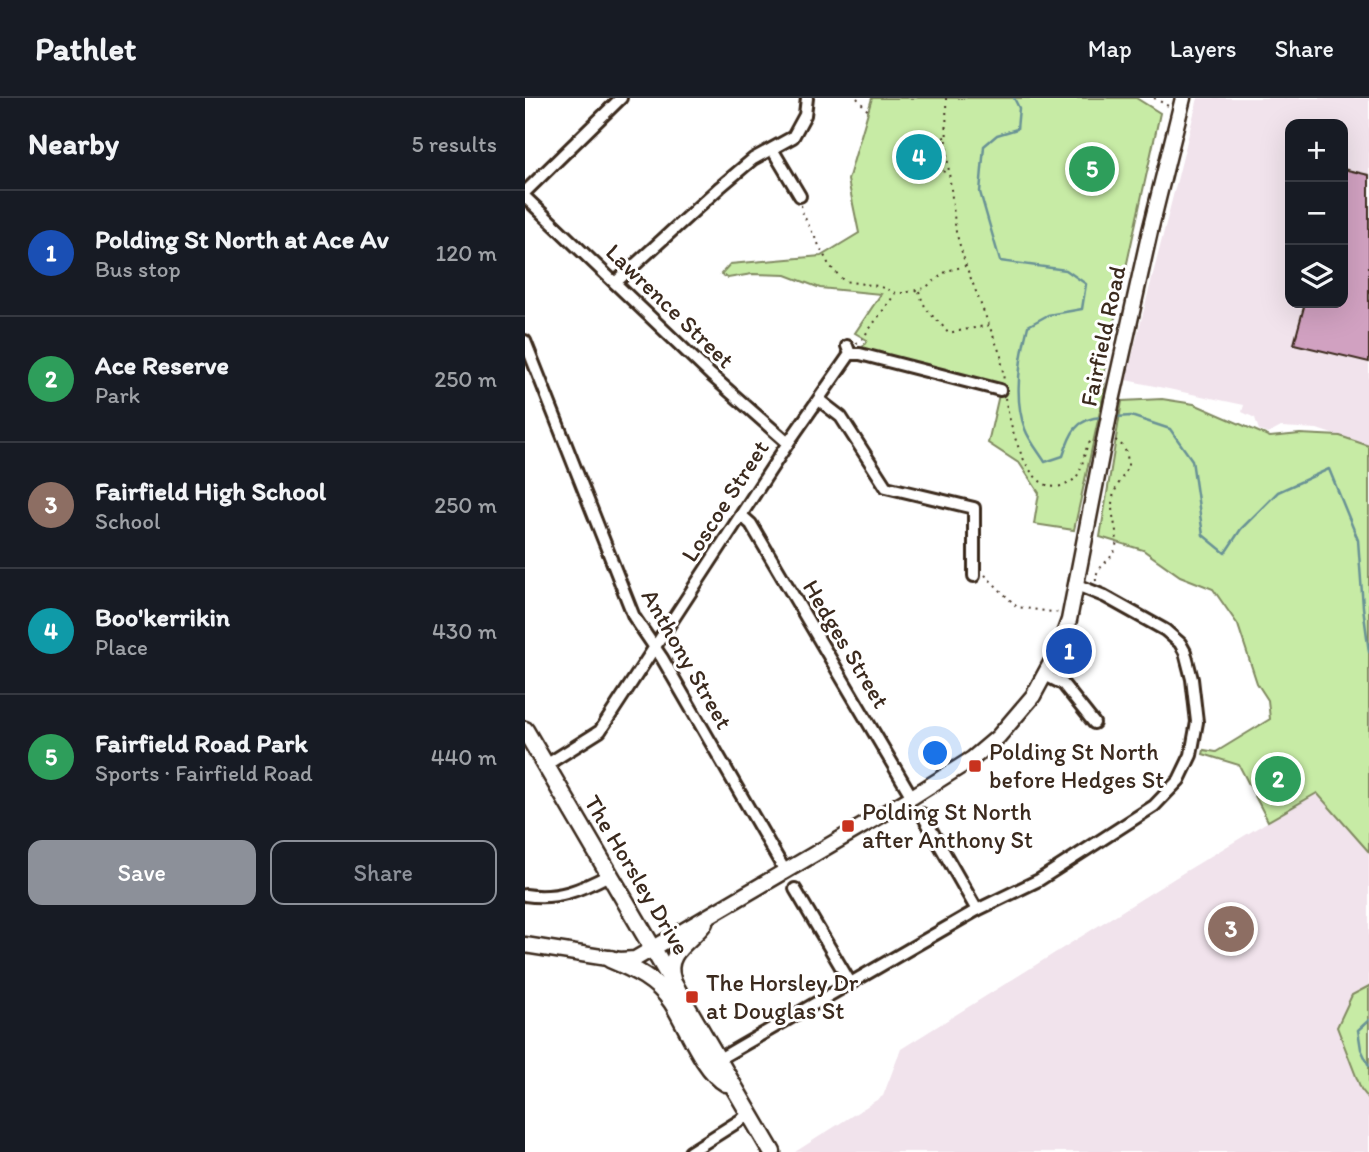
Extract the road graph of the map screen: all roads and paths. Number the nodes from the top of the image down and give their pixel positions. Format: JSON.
{"nodes":[{"id":1,"x":621,"y":98,"type":"edge"},
{"id":2,"x":807,"y":98,"type":"edge"},
{"id":3,"x":857,"y":98,"type":"edge"},
{"id":4,"x":946,"y":98,"type":"edge"},
{"id":5,"x":1154,"y":98,"type":"edge"},
{"id":6,"x":1183,"y":98,"type":"edge"},
{"id":7,"x":1168,"y":106,"type":"dead end"},
{"id":8,"x":868,"y":111,"type":"dead end"},
{"id":9,"x":946,"y":136,"type":"junction"},
{"id":10,"x":772,"y":149,"type":"junction"},
{"id":11,"x":949,"y":173,"type":"junction"},
{"id":12,"x":525,"y":195,"type":"edge"},
{"id":13,"x":801,"y":202,"type":"joint"},
{"id":14,"x":966,"y":266,"type":"junction"},
{"id":15,"x":615,"y":283,"type":"junction"},
{"id":16,"x":919,"y":290,"type":"junction"},
{"id":17,"x":895,"y":293,"type":"junction"},
{"id":18,"x":990,"y":325,"type":"junction"},
{"id":19,"x":525,"y":341,"type":"edge"},
{"id":20,"x":848,"y":350,"type":"junction"},
{"id":21,"x":1000,"y":390,"type":"dead end"},
{"id":22,"x":819,"y":400,"type":"junction"},
{"id":23,"x":1102,"y":441,"type":"junction"},
{"id":24,"x":788,"y":443,"type":"junction"},
{"id":25,"x":741,"y":516,"type":"junction"},
{"id":26,"x":974,"y":570,"type":"joint"},
{"id":27,"x":1077,"y":585,"type":"junction"},
{"id":28,"x":1104,"y":586,"type":"dead end"},
{"id":29,"x":1061,"y":614,"type":"dead end"},
{"id":30,"x":653,"y":648,"type":"junction"},
{"id":31,"x":1045,"y":675,"type":"junction"},
{"id":32,"x":1094,"y":723,"type":"dead end"},
{"id":33,"x":525,"y":730,"type":"edge"},
{"id":34,"x":546,"y":765,"type":"junction"},
{"id":35,"x":912,"y":797,"type":"junction"},
{"id":36,"x":922,"y":814,"type":"dead end"},
{"id":37,"x":786,"y":871,"type":"junction"},
{"id":38,"x":609,"y":875,"type":"junction"},
{"id":39,"x":795,"y":889,"type":"dead end"},
{"id":40,"x":525,"y":895,"type":"edge"},
{"id":41,"x":977,"y":910,"type":"junction"},
{"id":42,"x":710,"y":916,"type":"junction"},
{"id":43,"x":525,"y":945,"type":"edge"},
{"id":44,"x":654,"y":949,"type":"junction"},
{"id":45,"x":610,"y":959,"type":"junction"},
{"id":46,"x":674,"y":982,"type":"junction"},
{"id":47,"x":851,"y":984,"type":"junction"},
{"id":48,"x":719,"y":1059,"type":"junction"},
{"id":49,"x":734,"y":1087,"type":"junction"},
{"id":50,"x":750,"y":1114,"type":"junction"},
{"id":51,"x":690,"y":1152,"type":"edge"},
{"id":52,"x":772,"y":1152,"type":"edge"}],
"edges":[{"from":1,"to":12,"type":"street"},
{"from":2,"to":10,"type":"street"},
{"from":3,"to":8,"type":"path"},
{"from":4,"to":9,"type":"path"},
{"from":5,"to":7,"type":"path"},
{"from":6,"to":23,"type":"main road","name":"Fairfield Road","bridge":true},
{"from":9,"to":11,"type":"path"},
{"from":9,"to":11,"type":"path"},
{"from":10,"to":13,"type":"street"},
{"from":10,"to":15,"type":"street"},
{"from":11,"to":14,"type":"path"},
{"from":12,"to":15,"type":"street","name":"Lawrence Street"},
{"from":13,"to":17,"type":"path"},
{"from":14,"to":16,"type":"path"},
{"from":14,"to":18,"type":"path"},
{"from":15,"to":24,"type":"street","name":"Lawrence Street"},
{"from":16,"to":17,"type":"path"},
{"from":16,"to":18,"type":"path"},
{"from":17,"to":20,"type":"path"},
{"from":18,"to":23,"type":"path"},
{"from":19,"to":30,"type":"street","name":"Anthony Street"},
{"from":20,"to":21,"type":"street"},
{"from":20,"to":22,"type":"street","name":"Loscoe Street"},
{"from":22,"to":24,"type":"street","name":"Loscoe Street"},
{"from":22,"to":26,"type":"street"},
{"from":23,"to":27,"type":"main road","name":"Fairfield Road"},
{"from":23,"to":28,"type":"path"},
{"from":24,"to":25,"type":"street","name":"Loscoe Street"},
{"from":25,"to":30,"type":"street","name":"Loscoe Street"},
{"from":25,"to":35,"type":"street","name":"Hedges Street"},
{"from":26,"to":29,"type":"path"},
{"from":27,"to":31,"type":"main road","name":"Fairfield Road"},
{"from":27,"to":41,"type":"street"},
{"from":30,"to":34,"type":"street","name":"Loscoe Street"},
{"from":30,"to":37,"type":"street","name":"Anthony Street"},
{"from":31,"to":32,"type":"street"},
{"from":31,"to":35,"type":"main road","name":"Fairfield Road"},
{"from":33,"to":34,"type":"main road","name":"The Horsley Drive"},
{"from":34,"to":38,"type":"main road","name":"The Horsley Drive"},
{"from":35,"to":37,"type":"main road","name":"Fairfield Road"},
{"from":36,"to":41,"type":"street"},
{"from":37,"to":42,"type":"main road","name":"Fairfield Road"},
{"from":38,"to":40,"type":"street"},
{"from":38,"to":44,"type":"main road","name":"The Horsley Drive"},
{"from":39,"to":47,"type":"street"},
{"from":41,"to":47,"type":"street"},
{"from":42,"to":44,"type":"main road","name":"Fairfield Road"},
{"from":42,"to":46,"type":"main road"},
{"from":43,"to":45,"type":"main road","name":"Fairfield Road"},
{"from":44,"to":45,"type":"main road","name":"Fairfield Road"},
{"from":44,"to":46,"type":"main road","name":"The Horsley Drive"},
{"from":45,"to":49,"type":"main road"},
{"from":46,"to":48,"type":"main road","name":"The Horsley Drive"},
{"from":47,"to":48,"type":"street"},
{"from":48,"to":49,"type":"main road","name":"The Horsley Drive"},
{"from":49,"to":50,"type":"main road","name":"The Horsley Drive"},
{"from":50,"to":51,"type":"street"},
{"from":50,"to":52,"type":"main road","name":"The Horsley Drive"}]}
